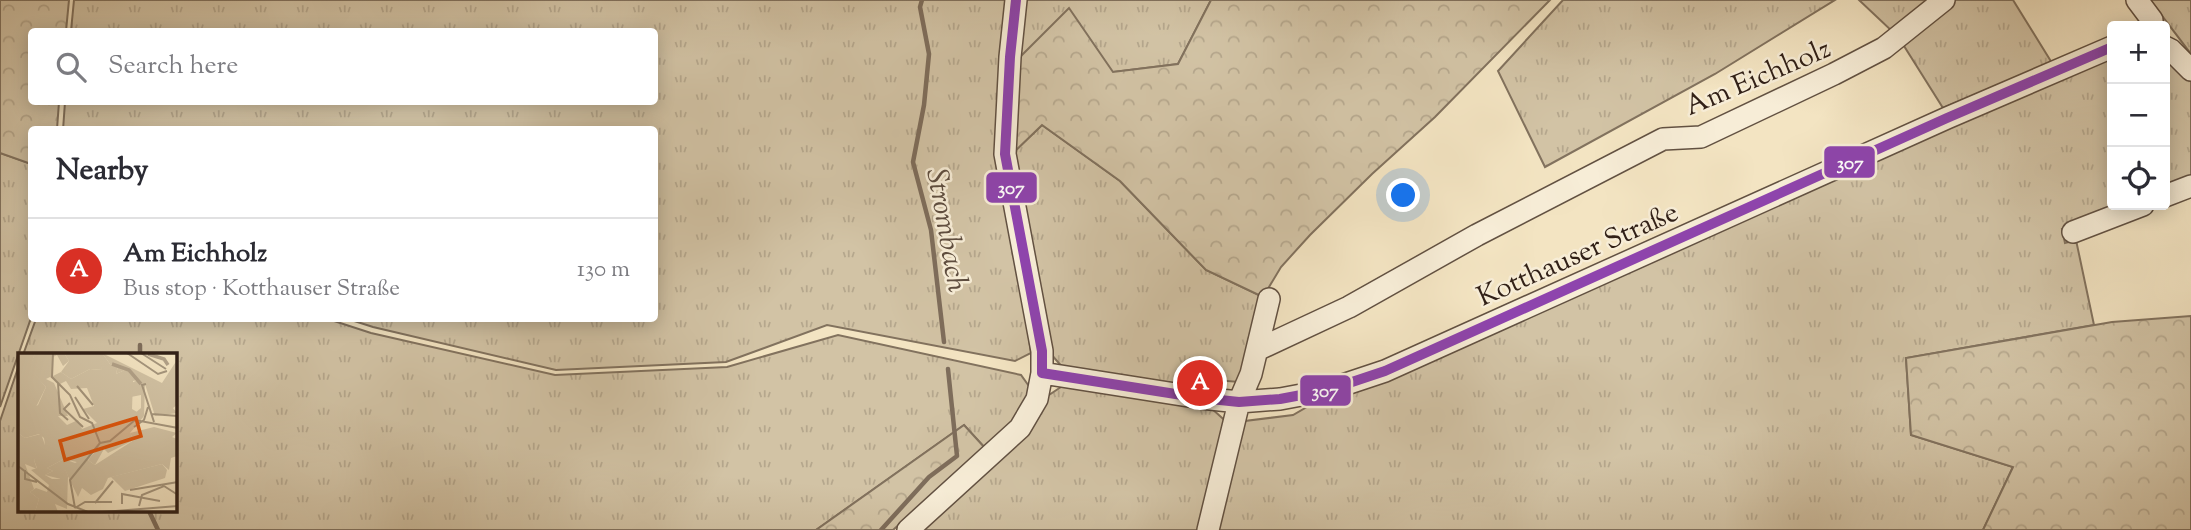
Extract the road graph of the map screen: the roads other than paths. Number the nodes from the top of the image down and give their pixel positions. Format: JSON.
{"nodes":[{"id":1,"x":1016,"y":0,"type":"edge"},
{"id":2,"x":1944,"y":0,"type":"edge"},
{"id":3,"x":2137,"y":0,"type":"edge"},
{"id":4,"x":2152,"y":21,"type":"edge"},
{"id":5,"x":2107,"y":49,"type":"edge"},
{"id":6,"x":2170,"y":50,"type":"edge"},
{"id":7,"x":2191,"y":70,"type":"edge"},
{"id":8,"x":2191,"y":186,"type":"edge"},
{"id":9,"x":2170,"y":194,"type":"edge"},
{"id":10,"x":2130,"y":210,"type":"edge"},
{"id":11,"x":2073,"y":232,"type":"dead end"},
{"id":12,"x":1269,"y":299,"type":"dead end"},
{"id":13,"x":1257,"y":350,"type":"junction"},
{"id":14,"x":1042,"y":373,"type":"junction"},
{"id":15,"x":1240,"y":402,"type":"junction"},
{"id":16,"x":908,"y":530,"type":"edge"},
{"id":17,"x":1208,"y":530,"type":"edge"}],
"edges":[{"from":1,"to":14,"type":"street"},
{"from":2,"to":13,"type":"street","name":"Am Eichholz"},
{"from":3,"to":4,"type":"street"},
{"from":5,"to":15,"type":"street","name":"Kotthauser Straße"},
{"from":6,"to":7,"type":"street"},
{"from":8,"to":9,"type":"street"},
{"from":10,"to":11,"type":"street"},
{"from":12,"to":13,"type":"street"},
{"from":13,"to":15,"type":"street"},
{"from":14,"to":15,"type":"street","name":"Kotthauser Straße"},
{"from":14,"to":16,"type":"street"},
{"from":15,"to":17,"type":"street"}]}
